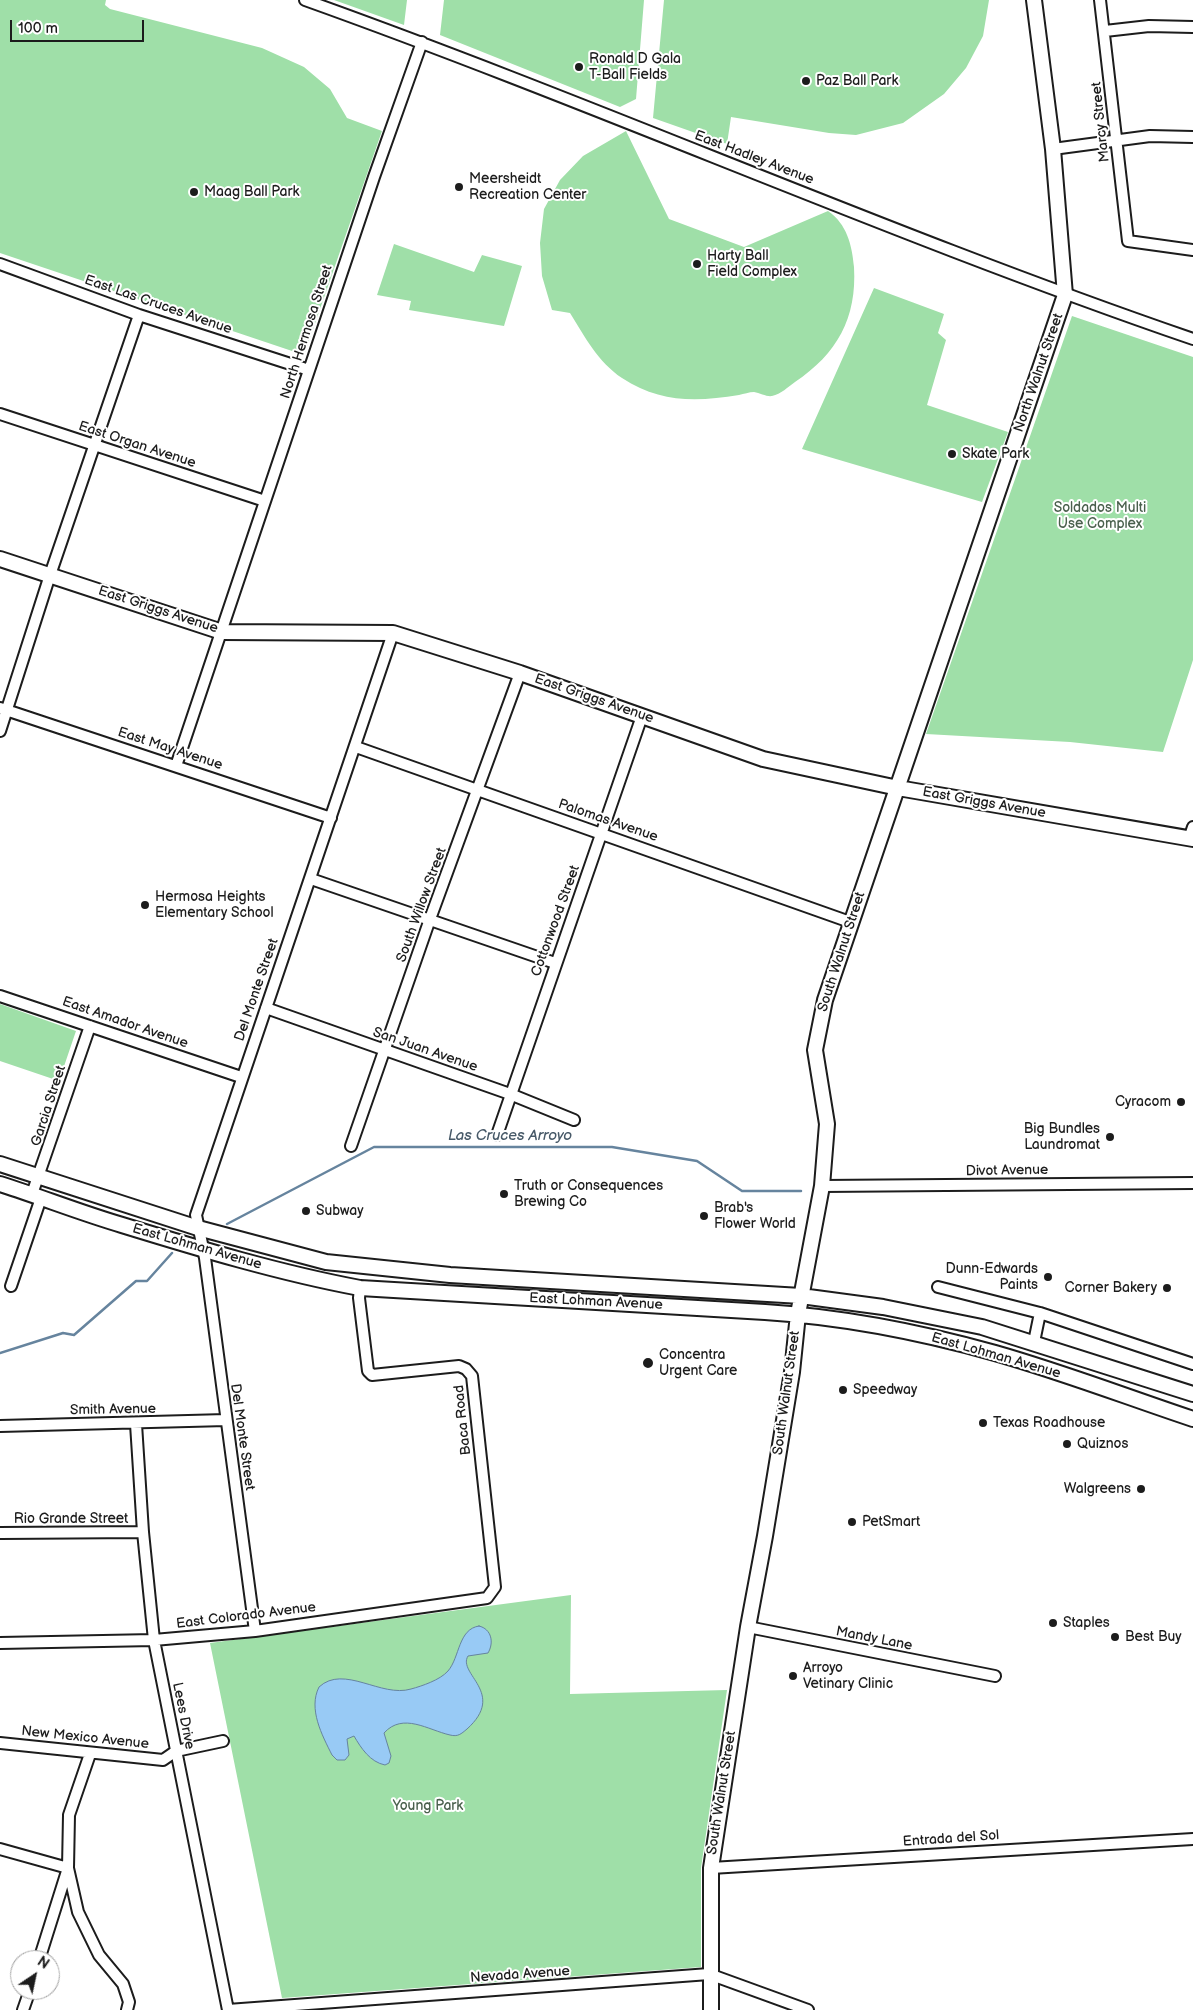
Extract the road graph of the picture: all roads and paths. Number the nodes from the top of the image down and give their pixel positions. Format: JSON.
{"nodes":[{"id":1,"x":306,"y":0,"type":"edge"},
{"id":2,"x":1034,"y":0,"type":"edge"},
{"id":3,"x":1100,"y":0,"type":"edge"},
{"id":4,"x":1193,"y":27,"type":"edge"},
{"id":5,"x":1105,"y":31,"type":"junction"},
{"id":6,"x":422,"y":42,"type":"junction"},
{"id":7,"x":1193,"y":137,"type":"edge"},
{"id":8,"x":1117,"y":140,"type":"junction"},
{"id":9,"x":1053,"y":149,"type":"junction"},
{"id":10,"x":1193,"y":250,"type":"edge"},
{"id":11,"x":0,"y":264,"type":"edge"},
{"id":12,"x":1065,"y":295,"type":"junction"},
{"id":13,"x":139,"y":315,"type":"junction"},
{"id":14,"x":1193,"y":339,"type":"edge"},
{"id":15,"x":309,"y":370,"type":"junction"},
{"id":16,"x":0,"y":414,"type":"edge"},
{"id":17,"x":93,"y":445,"type":"junction"},
{"id":18,"x":265,"y":501,"type":"junction"},
{"id":19,"x":0,"y":559,"type":"edge"},
{"id":20,"x":50,"y":575,"type":"junction"},
{"id":21,"x":222,"y":632,"type":"junction"},
{"id":22,"x":393,"y":633,"type":"junction"},
{"id":23,"x":520,"y":673,"type":"junction"},
{"id":24,"x":4,"y":709,"type":"edge"},
{"id":25,"x":642,"y":716,"type":"junction"},
{"id":26,"x":0,"y":731,"type":"edge"},
{"id":27,"x":356,"y":747,"type":"junction"},
{"id":28,"x":176,"y":766,"type":"junction"},
{"id":29,"x":898,"y":788,"type":"junction"},
{"id":30,"x":478,"y":790,"type":"junction"},
{"id":31,"x":331,"y":818,"type":"junction"},
{"id":32,"x":602,"y":833,"type":"junction"},
{"id":33,"x":1192,"y":835,"type":"edge"},
{"id":34,"x":311,"y":878,"type":"junction"},
{"id":35,"x":430,"y":919,"type":"junction"},
{"id":36,"x":850,"y":922,"type":"junction"},
{"id":37,"x":555,"y":963,"type":"junction"},
{"id":38,"x":0,"y":996,"type":"edge"},
{"id":39,"x":266,"y":1008,"type":"junction"},
{"id":40,"x":90,"y":1026,"type":"junction"},
{"id":41,"x":385,"y":1051,"type":"junction"},
{"id":42,"x":241,"y":1078,"type":"junction"},
{"id":43,"x":510,"y":1094,"type":"junction"},
{"id":44,"x":574,"y":1120,"type":"dead end"},
{"id":45,"x":497,"y":1135,"type":"dead end"},
{"id":46,"x":351,"y":1146,"type":"dead end"},
{"id":47,"x":0,"y":1164,"type":"edge"},
{"id":48,"x":39,"y":1177,"type":"junction"},
{"id":49,"x":1193,"y":1183,"type":"edge"},
{"id":50,"x":0,"y":1184,"type":"edge"},
{"id":51,"x":822,"y":1186,"type":"junction"},
{"id":52,"x":37,"y":1196,"type":"junction"},
{"id":53,"x":197,"y":1221,"type":"junction"},
{"id":54,"x":201,"y":1247,"type":"junction"},
{"id":55,"x":11,"y":1286,"type":"dead end"},
{"id":56,"x":938,"y":1287,"type":"dead end"},
{"id":57,"x":360,"y":1288,"type":"junction"},
{"id":58,"x":802,"y":1296,"type":"junction"},
{"id":59,"x":914,"y":1313,"type":"junction"},
{"id":60,"x":1040,"y":1313,"type":"junction"},
{"id":61,"x":798,"y":1314,"type":"junction"},
{"id":62,"x":912,"y":1332,"type":"junction"},
{"id":63,"x":1034,"y":1342,"type":"junction"},
{"id":64,"x":1025,"y":1362,"type":"junction"},
{"id":65,"x":1193,"y":1364,"type":"edge"},
{"id":66,"x":1193,"y":1394,"type":"edge"},
{"id":67,"x":1193,"y":1419,"type":"edge"},
{"id":68,"x":226,"y":1420,"type":"junction"},
{"id":69,"x":136,"y":1424,"type":"junction"},
{"id":70,"x":0,"y":1426,"type":"edge"},
{"id":71,"x":143,"y":1532,"type":"junction"},
{"id":72,"x":0,"y":1533,"type":"edge"},
{"id":73,"x":492,"y":1593,"type":"joint"},
{"id":74,"x":748,"y":1626,"type":"junction"},
{"id":75,"x":255,"y":1630,"type":"junction"},
{"id":76,"x":154,"y":1640,"type":"junction"},
{"id":77,"x":0,"y":1643,"type":"edge"},
{"id":78,"x":995,"y":1676,"type":"dead end"},
{"id":79,"x":223,"y":1741,"type":"dead end"},
{"id":80,"x":0,"y":1743,"type":"edge"},
{"id":81,"x":176,"y":1751,"type":"junction"},
{"id":82,"x":90,"y":1754,"type":"junction"},
{"id":83,"x":1193,"y":1839,"type":"edge"},
{"id":84,"x":0,"y":1849,"type":"edge"},
{"id":85,"x":68,"y":1868,"type":"junction"},
{"id":86,"x":711,"y":1868,"type":"junction"},
{"id":87,"x":42,"y":1950,"type":"edge"},
{"id":88,"x":709,"y":1974,"type":"junction"},
{"id":89,"x":127,"y":2010,"type":"edge"},
{"id":90,"x":228,"y":2010,"type":"edge"},
{"id":91,"x":711,"y":2010,"type":"edge"},
{"id":92,"x":808,"y":2010,"type":"edge"}],
"edges":[{"from":1,"to":6,"type":"street","name":"East Hadley Avenue"},
{"from":2,"to":9,"type":"street","name":"North Walnut Street"},
{"from":3,"to":5,"type":"street","name":"Marcy Street"},
{"from":4,"to":5,"type":"street"},
{"from":5,"to":8,"type":"street","name":"Marcy Street"},
{"from":6,"to":12,"type":"street","name":"East Hadley Avenue"},
{"from":6,"to":15,"type":"street","name":"North Hermosa Street"},
{"from":7,"to":8,"type":"street"},
{"from":8,"to":9,"type":"street"},
{"from":8,"to":10,"type":"street","name":"Marcy Street"},
{"from":9,"to":12,"type":"street","name":"North Walnut Street"},
{"from":11,"to":13,"type":"street","name":"East Las Cruces Avenue"},
{"from":12,"to":14,"type":"street","name":"East Hadley Avenue"},
{"from":12,"to":29,"type":"street","name":"North Walnut Street"},
{"from":13,"to":15,"type":"street","name":"East Las Cruces Avenue"},
{"from":13,"to":17,"type":"street"},
{"from":15,"to":18,"type":"street","name":"North Hermosa Street"},
{"from":16,"to":17,"type":"street","name":"East Organ Avenue"},
{"from":17,"to":18,"type":"street","name":"East Organ Avenue"},
{"from":17,"to":20,"type":"street"},
{"from":18,"to":21,"type":"street","name":"North Hermosa Street"},
{"from":19,"to":20,"type":"street","name":"East Griggs Avenue"},
{"from":20,"to":21,"type":"street","name":"East Griggs Avenue"},
{"from":20,"to":24,"type":"street"},
{"from":21,"to":22,"type":"street","name":"East Griggs Avenue"},
{"from":21,"to":28,"type":"street","name":"North Hermosa Street"},
{"from":22,"to":23,"type":"street","name":"East Griggs Avenue"},
{"from":22,"to":27,"type":"street","name":"Del Monte Street"},
{"from":23,"to":25,"type":"street","name":"East Griggs Avenue"},
{"from":23,"to":30,"type":"street","name":"South Willow Street"},
{"from":24,"to":26,"type":"street"},
{"from":24,"to":28,"type":"street","name":"East May Avenue"},
{"from":25,"to":29,"type":"street","name":"East Griggs Avenue"},
{"from":25,"to":32,"type":"street","name":"Cottonwood Street"},
{"from":27,"to":30,"type":"street","name":"Palomas Avenue"},
{"from":27,"to":31,"type":"street","name":"Del Monte Street"},
{"from":28,"to":31,"type":"street","name":"East May Avenue"},
{"from":29,"to":33,"type":"street","name":"East Griggs Avenue"},
{"from":29,"to":36,"type":"street","name":"South Walnut Street"},
{"from":30,"to":32,"type":"street","name":"Palomas Avenue"},
{"from":30,"to":35,"type":"street","name":"South Willow Street"},
{"from":31,"to":34,"type":"street","name":"Del Monte Street"},
{"from":32,"to":36,"type":"street","name":"Palomas Avenue"},
{"from":32,"to":37,"type":"street","name":"Cottonwood Street"},
{"from":34,"to":35,"type":"street"},
{"from":34,"to":39,"type":"street","name":"Del Monte Street"},
{"from":35,"to":37,"type":"street"},
{"from":35,"to":41,"type":"street","name":"South Willow Street"},
{"from":36,"to":51,"type":"street","name":"South Walnut Street"},
{"from":37,"to":43,"type":"street","name":"Cottonwood Street"},
{"from":38,"to":40,"type":"street","name":"East Amador Avenue"},
{"from":39,"to":41,"type":"street","name":"San Juan Avenue"},
{"from":39,"to":42,"type":"street","name":"Del Monte Street"},
{"from":40,"to":42,"type":"street","name":"East Amador Avenue"},
{"from":40,"to":48,"type":"street","name":"Garcia Street"},
{"from":41,"to":43,"type":"street","name":"San Juan Avenue"},
{"from":41,"to":46,"type":"street","name":"South Willow Street"},
{"from":42,"to":53,"type":"street","name":"Del Monte Street"},
{"from":43,"to":44,"type":"street","name":"San Juan Avenue"},
{"from":43,"to":45,"type":"street","name":"Cottonwood Street"},
{"from":47,"to":48,"type":"street","name":"East Lohman Avenue"},
{"from":48,"to":52,"type":"street","name":"Garcia Street"},
{"from":48,"to":53,"type":"street","name":"East Lohman Avenue"},
{"from":49,"to":51,"type":"street","name":"Divot Avenue"},
{"from":50,"to":52,"type":"street","name":"East Lohman Avenue"},
{"from":51,"to":58,"type":"street","name":"South Walnut Street"},
{"from":52,"to":54,"type":"street","name":"East Lohman Avenue"},
{"from":52,"to":55,"type":"street","name":"Garcia Street"},
{"from":53,"to":54,"type":"street","name":"Del Monte Street"},
{"from":53,"to":58,"type":"street","name":"East Lohman Avenue"},
{"from":54,"to":57,"type":"street","name":"East Lohman Avenue"},
{"from":54,"to":68,"type":"street","name":"Del Monte Street"},
{"from":56,"to":60,"type":"street"},
{"from":57,"to":61,"type":"street","name":"East Lohman Avenue"},
{"from":57,"to":73,"type":"street","name":"Baca Road"},
{"from":58,"to":59,"type":"street","name":"East Lohman Avenue"},
{"from":58,"to":61,"type":"street","name":"South Walnut Street"},
{"from":59,"to":62,"type":"street"},
{"from":59,"to":63,"type":"street","name":"East Lohman Avenue"},
{"from":60,"to":63,"type":"street"},
{"from":60,"to":65,"type":"street"},
{"from":61,"to":62,"type":"street","name":"East Lohman Avenue"},
{"from":61,"to":74,"type":"street","name":"South Walnut Street"},
{"from":62,"to":64,"type":"street","name":"East Lohman Avenue"},
{"from":63,"to":64,"type":"street"},
{"from":63,"to":66,"type":"street","name":"East Lohman Avenue"},
{"from":64,"to":67,"type":"street","name":"East Lohman Avenue"},
{"from":68,"to":69,"type":"street","name":"Smith Avenue"},
{"from":68,"to":75,"type":"street","name":"Del Monte Street"},
{"from":69,"to":70,"type":"street","name":"Smith Avenue"},
{"from":69,"to":71,"type":"street","name":"Lees Drive"},
{"from":71,"to":72,"type":"street","name":"Rio Grande Street"},
{"from":71,"to":76,"type":"street","name":"Lees Drive"},
{"from":73,"to":75,"type":"street","name":"East Colorado Avenue"},
{"from":74,"to":78,"type":"street","name":"Mandy Lane"},
{"from":74,"to":86,"type":"street","name":"South Walnut Street"},
{"from":75,"to":76,"type":"street","name":"East Colorado Avenue"},
{"from":76,"to":77,"type":"street","name":"East Colorado Avenue"},
{"from":76,"to":81,"type":"street","name":"Lees Drive"},
{"from":79,"to":81,"type":"street","name":"New Mexico Avenue"},
{"from":80,"to":82,"type":"street","name":"New Mexico Avenue"},
{"from":81,"to":82,"type":"street","name":"New Mexico Avenue"},
{"from":81,"to":90,"type":"street","name":"Lees Drive"},
{"from":82,"to":85,"type":"street"},
{"from":83,"to":86,"type":"street","name":"Entrada del Sol"},
{"from":84,"to":85,"type":"street"},
{"from":85,"to":87,"type":"street"},
{"from":85,"to":89,"type":"street"},
{"from":86,"to":88,"type":"street","name":"South Walnut Street"},
{"from":88,"to":90,"type":"street","name":"Nevada Avenue"},
{"from":88,"to":91,"type":"street","name":"South Walnut Street"},
{"from":88,"to":92,"type":"street","name":"Nevada Avenue"}]}
